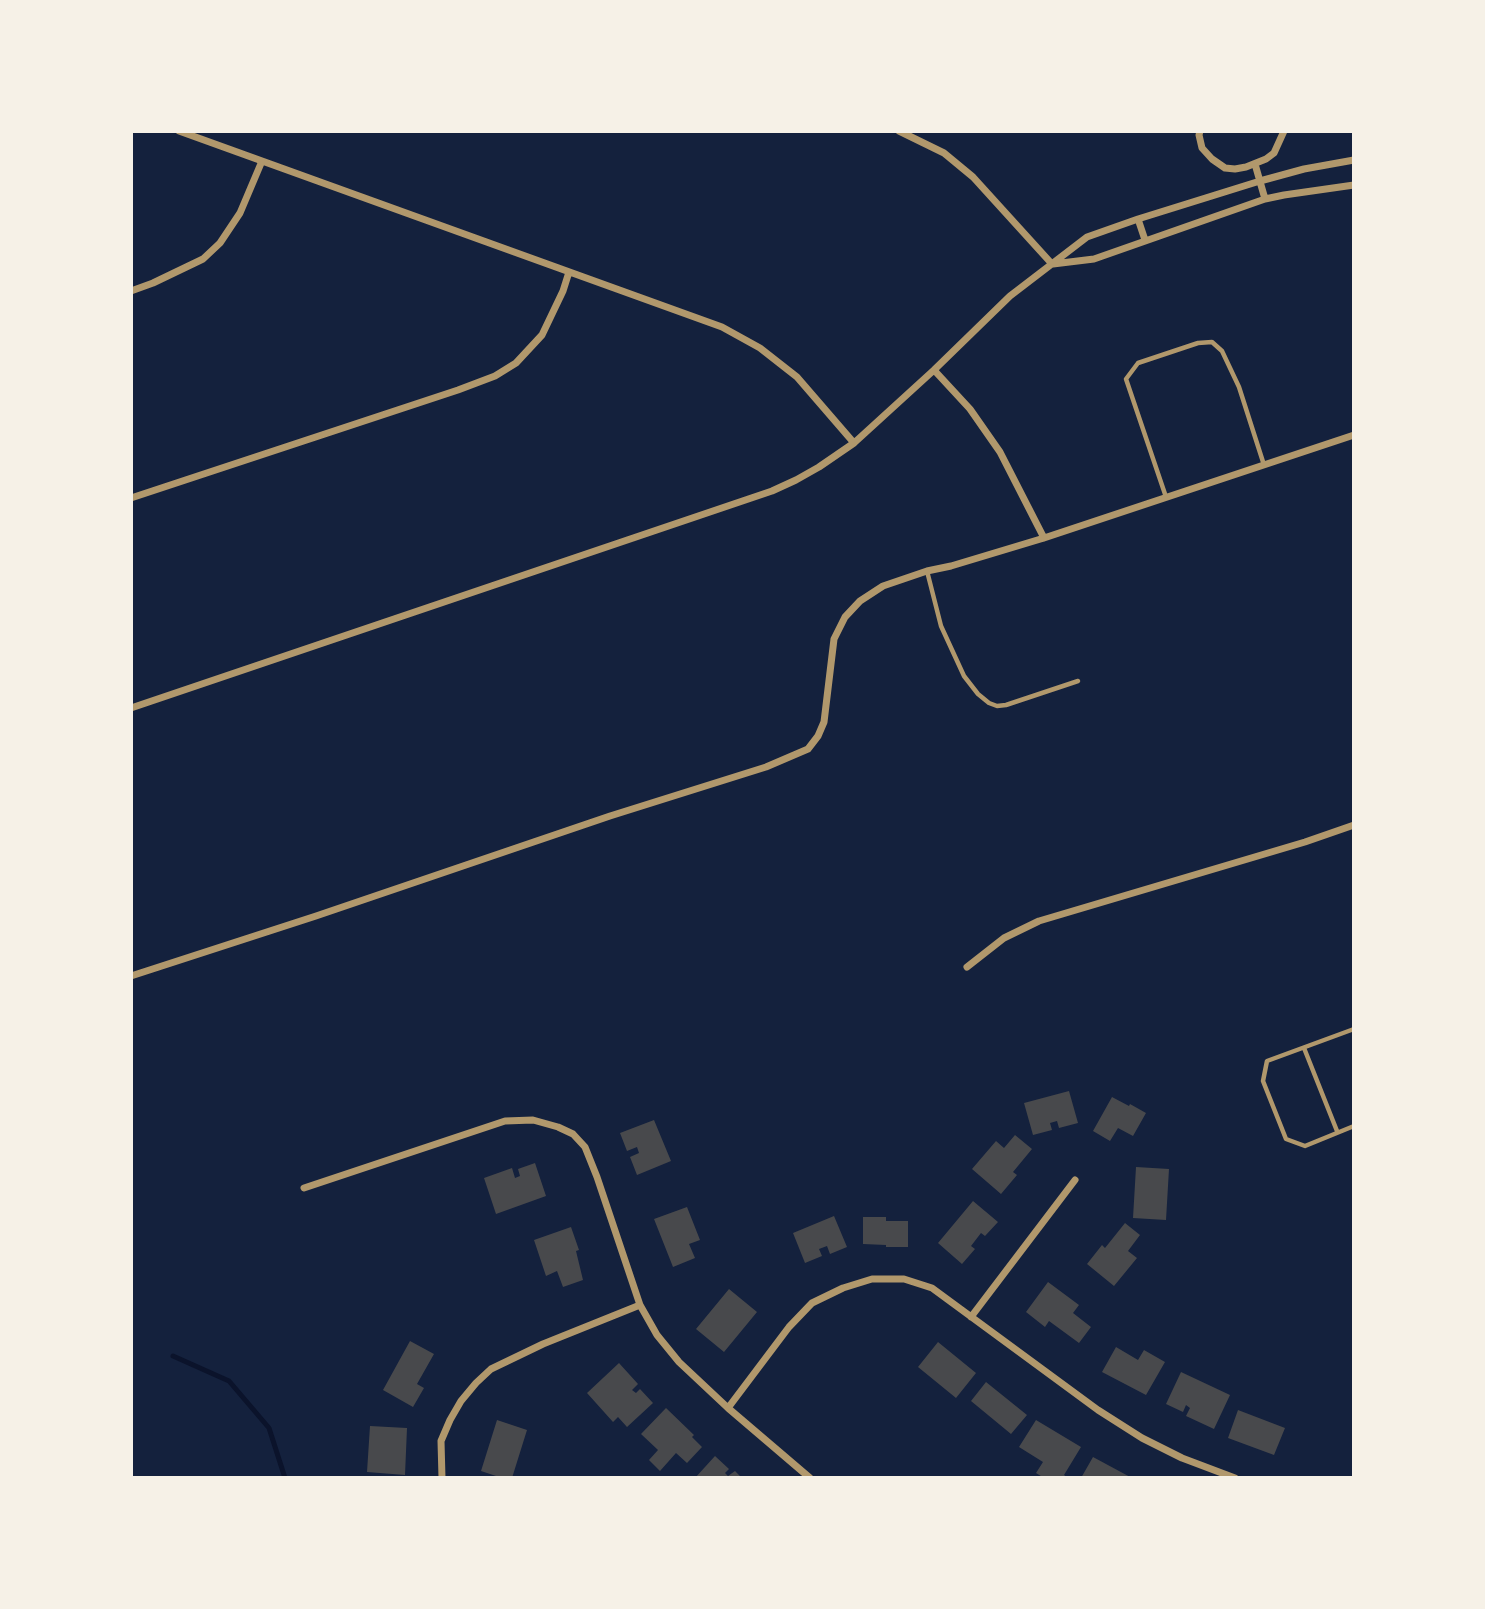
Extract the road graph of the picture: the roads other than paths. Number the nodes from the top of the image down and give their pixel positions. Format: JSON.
{"nodes":[{"id":1,"x":179,"y":131,"type":"edge"},
{"id":2,"x":900,"y":131,"type":"edge"},
{"id":3,"x":1200,"y":131,"type":"edge"},
{"id":4,"x":1284,"y":131,"type":"edge"},
{"id":5,"x":1354,"y":160,"type":"edge"},
{"id":6,"x":262,"y":161,"type":"junction"},
{"id":7,"x":1255,"y":164,"type":"junction"},
{"id":8,"x":1260,"y":180,"type":"junction"},
{"id":9,"x":1354,"y":185,"type":"edge"},
{"id":10,"x":1265,"y":200,"type":"junction"},
{"id":11,"x":1138,"y":219,"type":"junction"},
{"id":12,"x":1145,"y":240,"type":"junction"},
{"id":13,"x":1052,"y":264,"type":"junction"},
{"id":14,"x":569,"y":272,"type":"junction"},
{"id":15,"x":131,"y":291,"type":"edge"},
{"id":16,"x":934,"y":370,"type":"junction"},
{"id":17,"x":1354,"y":435,"type":"edge"},
{"id":18,"x":854,"y":443,"type":"junction"},
{"id":19,"x":1264,"y":465,"type":"junction"},
{"id":20,"x":1166,"y":497,"type":"junction"},
{"id":21,"x":131,"y":498,"type":"edge"},
{"id":22,"x":1044,"y":538,"type":"junction"},
{"id":23,"x":927,"y":571,"type":"junction"},
{"id":24,"x":1078,"y":681,"type":"dead end"},
{"id":25,"x":131,"y":708,"type":"edge"},
{"id":26,"x":1354,"y":825,"type":"edge"},
{"id":27,"x":967,"y":967,"type":"dead end"},
{"id":28,"x":131,"y":976,"type":"edge"},
{"id":29,"x":1354,"y":1029,"type":"edge"},
{"id":30,"x":1304,"y":1048,"type":"junction"},
{"id":31,"x":1354,"y":1126,"type":"edge"},
{"id":32,"x":1338,"y":1132,"type":"junction"},
{"id":33,"x":1075,"y":1180,"type":"dead end"},
{"id":34,"x":304,"y":1188,"type":"dead end"},
{"id":35,"x":640,"y":1306,"type":"junction"},
{"id":36,"x":971,"y":1317,"type":"junction"},
{"id":37,"x":728,"y":1408,"type":"junction"},
{"id":38,"x":442,"y":1478,"type":"edge"},
{"id":39,"x":810,"y":1478,"type":"edge"},
{"id":40,"x":1235,"y":1478,"type":"edge"}],
"edges":[{"from":1,"to":6,"type":"street"},
{"from":2,"to":13,"type":"street"},
{"from":3,"to":7,"type":"street"},
{"from":4,"to":7,"type":"street"},
{"from":5,"to":8,"type":"street"},
{"from":6,"to":14,"type":"street"},
{"from":6,"to":15,"type":"street"},
{"from":7,"to":8,"type":"street"},
{"from":8,"to":10,"type":"street"},
{"from":8,"to":11,"type":"street"},
{"from":9,"to":10,"type":"street"},
{"from":10,"to":12,"type":"street"},
{"from":11,"to":12,"type":"street"},
{"from":11,"to":13,"type":"street"},
{"from":12,"to":13,"type":"street"},
{"from":13,"to":16,"type":"street"},
{"from":14,"to":18,"type":"street"},
{"from":14,"to":21,"type":"street"},
{"from":16,"to":18,"type":"street"},
{"from":16,"to":22,"type":"street"},
{"from":17,"to":19,"type":"street"},
{"from":18,"to":25,"type":"street"},
{"from":19,"to":20,"type":"street"},
{"from":19,"to":20,"type":"lane"},
{"from":20,"to":22,"type":"street"},
{"from":22,"to":23,"type":"street"},
{"from":23,"to":24,"type":"lane"},
{"from":23,"to":28,"type":"street"},
{"from":26,"to":27,"type":"street"},
{"from":29,"to":30,"type":"lane"},
{"from":30,"to":32,"type":"lane"},
{"from":30,"to":32,"type":"lane"},
{"from":31,"to":32,"type":"lane"},
{"from":33,"to":36,"type":"street"},
{"from":34,"to":35,"type":"street"},
{"from":35,"to":37,"type":"street"},
{"from":35,"to":38,"type":"street"},
{"from":36,"to":37,"type":"street"},
{"from":36,"to":40,"type":"street"},
{"from":37,"to":39,"type":"street"}]}
